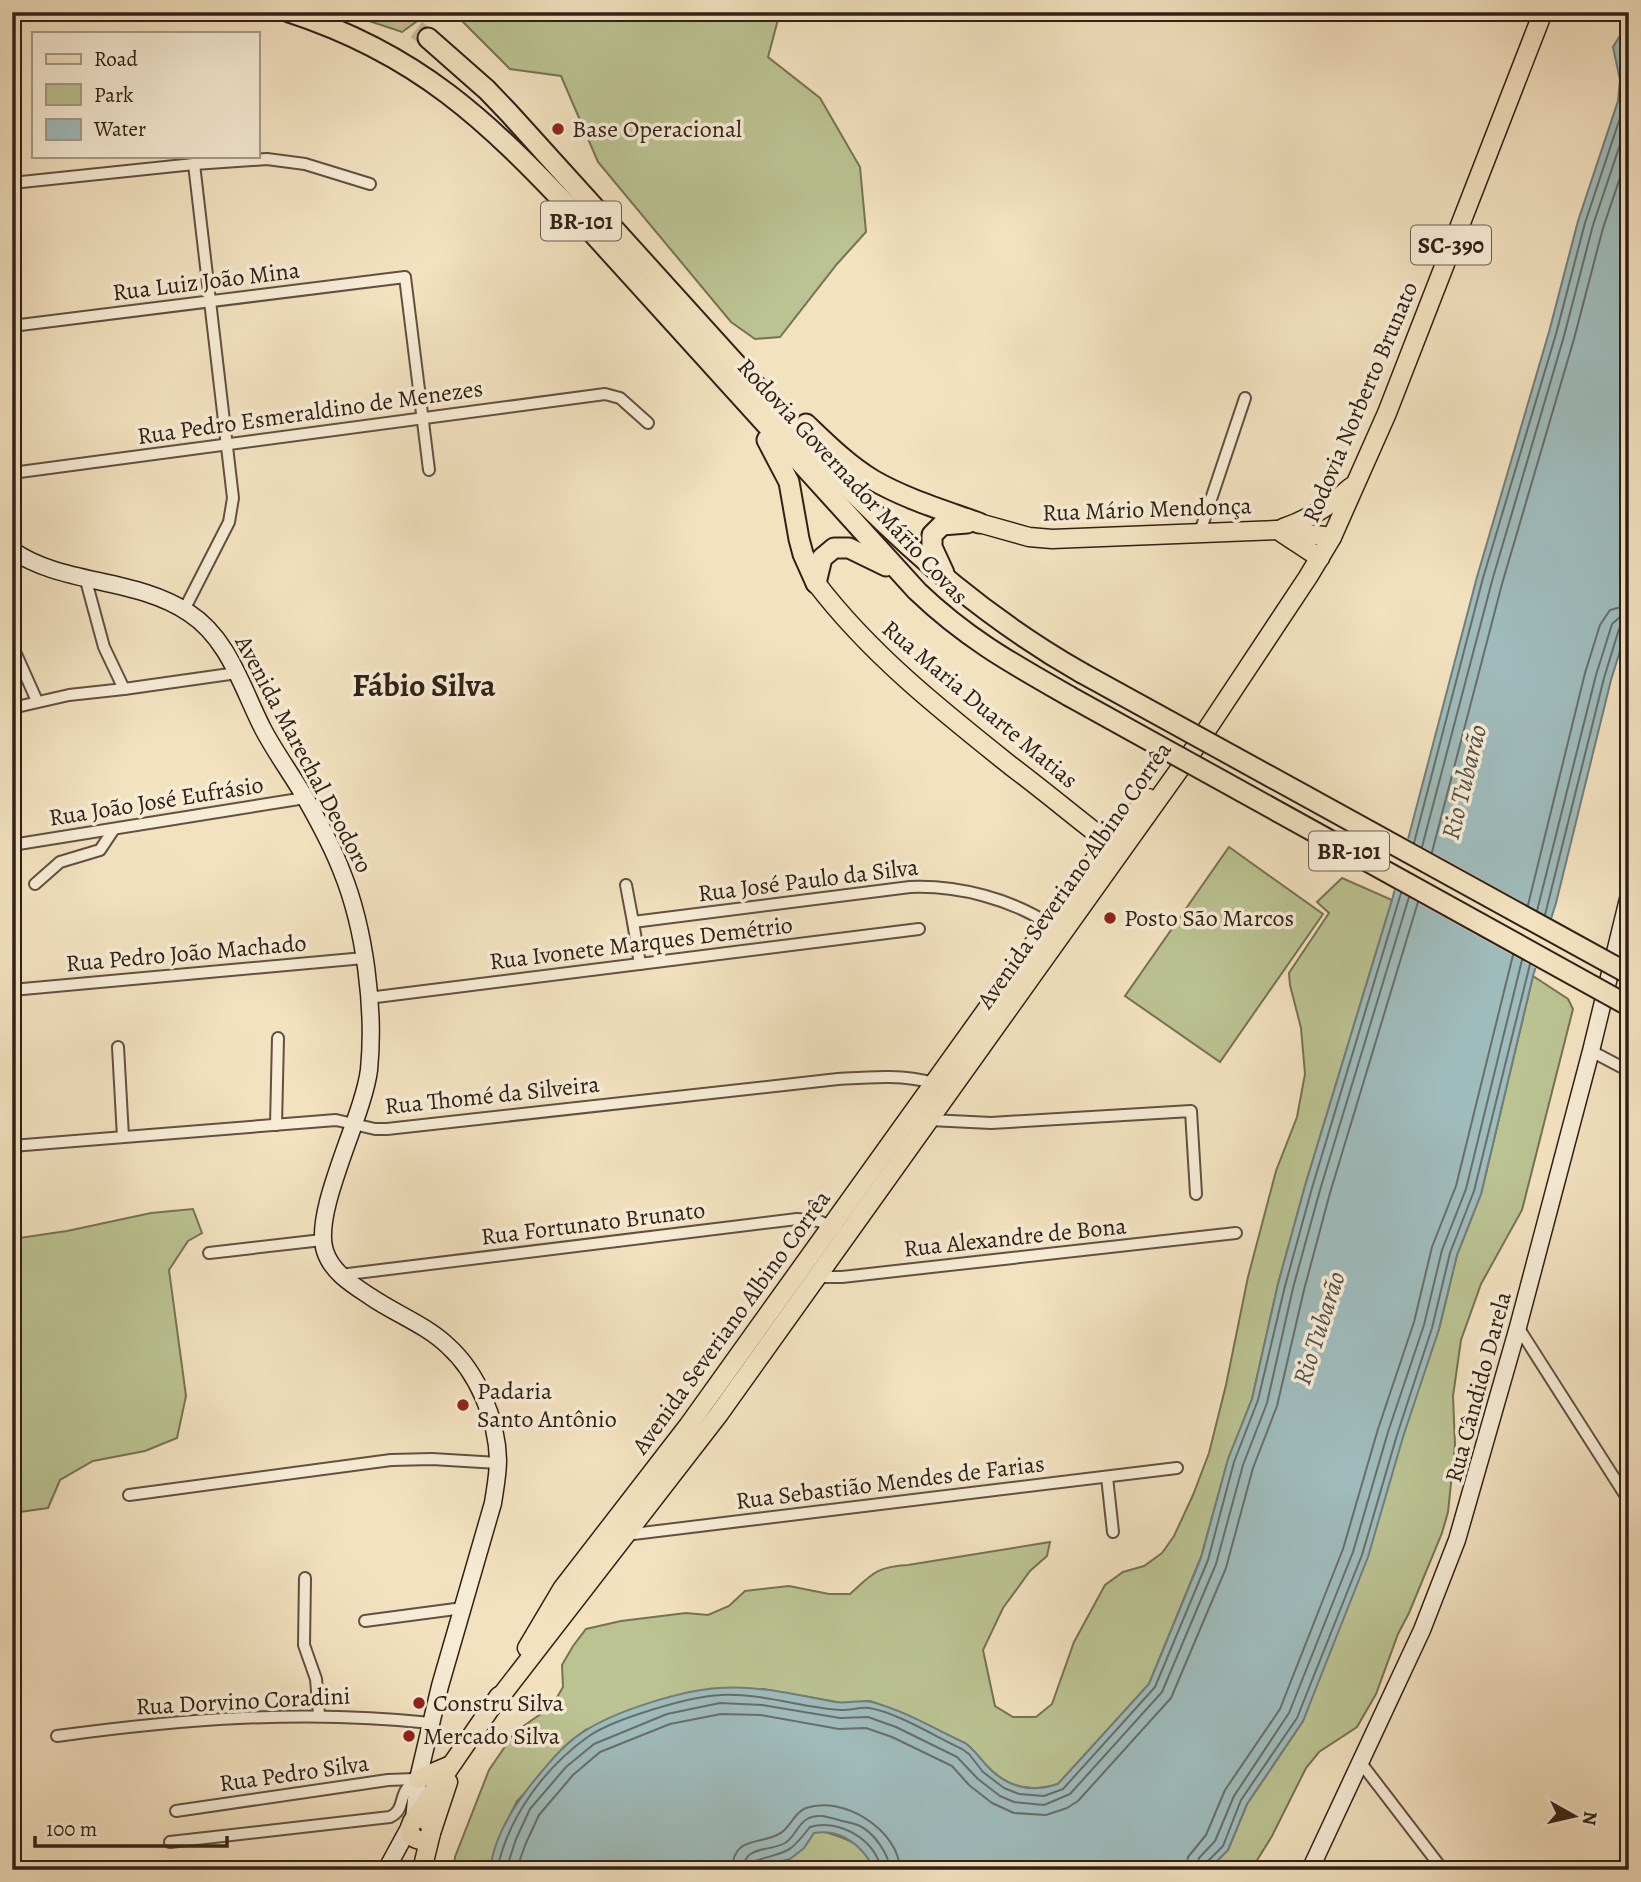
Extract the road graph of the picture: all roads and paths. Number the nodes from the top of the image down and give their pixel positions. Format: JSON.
{"nodes":[{"id":1,"x":289,"y":12,"type":"edge"},
{"id":2,"x":1543,"y":12,"type":"edge"},
{"id":3,"x":428,"y":38,"type":"tunnel mouth"},
{"id":4,"x":194,"y":164,"type":"junction"},
{"id":5,"x":12,"y":183,"type":"edge"},
{"id":6,"x":370,"y":184,"type":"dead end"},
{"id":7,"x":210,"y":301,"type":"junction"},
{"id":8,"x":12,"y":326,"type":"edge"},
{"id":9,"x":730,"y":358,"type":"junction"},
{"id":10,"x":1245,"y":397,"type":"dead end"},
{"id":11,"x":741,"y":398,"type":"junction"},
{"id":12,"x":423,"y":418,"type":"junction"},
{"id":13,"x":648,"y":423,"type":"dead end"},
{"id":14,"x":227,"y":444,"type":"junction"},
{"id":15,"x":429,"y":470,"type":"dead end"},
{"id":16,"x":12,"y":473,"type":"edge"},
{"id":17,"x":1359,"y":478,"type":"junction"},
{"id":18,"x":979,"y":523,"type":"junction"},
{"id":19,"x":1276,"y":530,"type":"junction"},
{"id":20,"x":1200,"y":533,"type":"junction"},
{"id":21,"x":1332,"y":537,"type":"junction"},
{"id":22,"x":12,"y":550,"type":"edge"},
{"id":23,"x":1320,"y":558,"type":"junction"},
{"id":24,"x":897,"y":571,"type":"junction"},
{"id":25,"x":85,"y":577,"type":"junction"},
{"id":26,"x":816,"y":583,"type":"junction"},
{"id":27,"x":951,"y":585,"type":"junction"},
{"id":28,"x":184,"y":610,"type":"junction"},
{"id":29,"x":12,"y":645,"type":"edge"},
{"id":30,"x":237,"y":673,"type":"junction"},
{"id":31,"x":124,"y":690,"type":"junction"},
{"id":32,"x":37,"y":701,"type":"junction"},
{"id":33,"x":12,"y":708,"type":"edge"},
{"id":34,"x":1194,"y":749,"type":"junction"},
{"id":35,"x":305,"y":798,"type":"junction"},
{"id":36,"x":1078,"y":818,"type":"junction"},
{"id":37,"x":1124,"y":824,"type":"junction"},
{"id":38,"x":114,"y":828,"type":"junction"},
{"id":39,"x":12,"y":845,"type":"edge"},
{"id":40,"x":1114,"y":847,"type":"junction"},
{"id":41,"x":1090,"y":865,"type":"junction"},
{"id":42,"x":35,"y":884,"type":"dead end"},
{"id":43,"x":626,"y":885,"type":"dead end"},
{"id":44,"x":1629,"y":895,"type":"edge"},
{"id":45,"x":633,"y":922,"type":"junction"},
{"id":46,"x":919,"y":929,"type":"dead end"},
{"id":47,"x":1055,"y":929,"type":"junction"},
{"id":48,"x":364,"y":958,"type":"junction"},
{"id":49,"x":640,"y":964,"type":"junction"},
{"id":50,"x":1629,"y":974,"type":"edge"},
{"id":51,"x":12,"y":990,"type":"edge"},
{"id":52,"x":368,"y":998,"type":"junction"},
{"id":53,"x":1629,"y":1006,"type":"edge"},
{"id":54,"x":278,"y":1038,"type":"dead end"},
{"id":55,"x":118,"y":1046,"type":"dead end"},
{"id":56,"x":1591,"y":1051,"type":"junction"},
{"id":57,"x":1629,"y":1071,"type":"edge"},
{"id":58,"x":934,"y":1083,"type":"junction"},
{"id":59,"x":930,"y":1120,"type":"junction"},
{"id":60,"x":355,"y":1124,"type":"junction"},
{"id":61,"x":276,"y":1125,"type":"junction"},
{"id":62,"x":123,"y":1137,"type":"junction"},
{"id":63,"x":12,"y":1146,"type":"edge"},
{"id":64,"x":1196,"y":1194,"type":"dead end"},
{"id":65,"x":831,"y":1226,"type":"junction"},
{"id":66,"x":1236,"y":1233,"type":"dead end"},
{"id":67,"x":846,"y":1237,"type":"junction"},
{"id":68,"x":322,"y":1240,"type":"junction"},
{"id":69,"x":209,"y":1253,"type":"dead end"},
{"id":70,"x":801,"y":1269,"type":"junction"},
{"id":71,"x":340,"y":1275,"type":"junction"},
{"id":72,"x":817,"y":1278,"type":"junction"},
{"id":73,"x":1518,"y":1327,"type":"junction"},
{"id":74,"x":705,"y":1402,"type":"junction"},
{"id":75,"x":719,"y":1414,"type":"junction"},
{"id":76,"x":498,"y":1463,"type":"junction"},
{"id":77,"x":1177,"y":1468,"type":"dead end"},
{"id":78,"x":1107,"y":1477,"type":"junction"},
{"id":79,"x":129,"y":1495,"type":"dead end"},
{"id":80,"x":1629,"y":1501,"type":"edge"},
{"id":81,"x":619,"y":1531,"type":"junction"},
{"id":82,"x":1112,"y":1531,"type":"dead end"},
{"id":83,"x":304,"y":1578,"type":"dead end"},
{"id":84,"x":463,"y":1608,"type":"junction"},
{"id":85,"x":365,"y":1620,"type":"dead end"},
{"id":86,"x":319,"y":1715,"type":"junction"},
{"id":87,"x":431,"y":1723,"type":"junction"},
{"id":88,"x":57,"y":1736,"type":"dead end"},
{"id":89,"x":454,"y":1763,"type":"junction"},
{"id":90,"x":1361,"y":1763,"type":"junction"},
{"id":91,"x":418,"y":1779,"type":"junction"},
{"id":92,"x":176,"y":1811,"type":"dead end"},
{"id":93,"x":412,"y":1827,"type":"junction"},
{"id":94,"x":431,"y":1833,"type":"junction"},
{"id":95,"x":170,"y":1842,"type":"dead end"},
{"id":96,"x":387,"y":1870,"type":"edge"},
{"id":97,"x":415,"y":1870,"type":"edge"},
{"id":98,"x":422,"y":1870,"type":"edge"},
{"id":99,"x":1310,"y":1870,"type":"edge"},
{"id":100,"x":1443,"y":1870,"type":"edge"}],
"edges":[{"from":1,"to":11,"type":"highway","name":"Rodovia Governador Mário Covas","number":"BR-101"},
{"from":2,"to":17,"type":"main road","name":"Rodovia Norberto Brunato","number":"SC-390"},
{"from":3,"to":9,"type":"highway","name":"Rodovia Governador Mário Covas","number":"BR-101"},
{"from":4,"to":5,"type":"street"},
{"from":4,"to":6,"type":"street"},
{"from":4,"to":7,"type":"street"},
{"from":7,"to":8,"type":"street","name":"Rua Luiz João Mina"},
{"from":7,"to":12,"type":"street","name":"Rua Luiz João Mina"},
{"from":7,"to":14,"type":"street"},
{"from":9,"to":18,"type":"highway"},
{"from":9,"to":27,"type":"highway","name":"Rodovia Governador Mário Covas","number":"BR-101"},
{"from":10,"to":20,"type":"street"},
{"from":11,"to":24,"type":"highway","name":"Rodovia Governador Mário Covas","number":"BR-101"},
{"from":11,"to":26,"type":"highway"},
{"from":12,"to":13,"type":"street","name":"Rua Pedro Esmeraldino de Menezes"},
{"from":12,"to":14,"type":"street","name":"Rua Pedro Esmeraldino de Menezes"},
{"from":12,"to":15,"type":"street"},
{"from":14,"to":16,"type":"street","name":"Rua Pedro Esmeraldino de Menezes"},
{"from":14,"to":28,"type":"street"},
{"from":17,"to":19,"type":"main road"},
{"from":17,"to":21,"type":"main road","name":"Rodovia Norberto Brunato","number":"SC-390"},
{"from":18,"to":20,"type":"main road","name":"Rua Mário Mendonça"},
{"from":18,"to":27,"type":"highway"},
{"from":19,"to":20,"type":"main road","name":"Rua Mário Mendonça"},
{"from":19,"to":21,"type":"main road","name":"Rua Mário Mendonça"},
{"from":19,"to":23,"type":"main road","name":"Rua Mário Mendonça"},
{"from":21,"to":23,"type":"main road","name":"Rodovia Norberto Brunato","number":"SC-390"},
{"from":22,"to":25,"type":"street","name":"Avenida Marechal Deodoro"},
{"from":23,"to":34,"type":"main road","name":"Rodovia Norberto Brunato","number":"SC-390"},
{"from":24,"to":26,"type":"highway"},
{"from":24,"to":53,"type":"highway","name":"Rodovia Governador Mário Covas","number":"BR-101","bridge":true},
{"from":25,"to":28,"type":"street","name":"Avenida Marechal Deodoro"},
{"from":25,"to":31,"type":"street"},
{"from":26,"to":36,"type":"main road","name":"Rua Maria Duarte Matias"},
{"from":27,"to":50,"type":"highway","name":"Rodovia Governador Mário Covas","number":"BR-101","bridge":true},
{"from":28,"to":30,"type":"street","name":"Avenida Marechal Deodoro"},
{"from":29,"to":32,"type":"street"},
{"from":30,"to":31,"type":"street"},
{"from":30,"to":35,"type":"street","name":"Avenida Marechal Deodoro"},
{"from":31,"to":32,"type":"street"},
{"from":32,"to":33,"type":"street"},
{"from":34,"to":37,"type":"main road","name":"Avenida Severiano Albino Corrêa"},
{"from":34,"to":40,"type":"main road","name":"Avenida Severiano Albino Corrêa"},
{"from":35,"to":38,"type":"street","name":"Rua João José Eufrásio"},
{"from":35,"to":48,"type":"street","name":"Avenida Marechal Deodoro"},
{"from":36,"to":37,"type":"main road"},
{"from":36,"to":40,"type":"main road","name":"Rua Maria Duarte Matias"},
{"from":36,"to":41,"type":"main road"},
{"from":37,"to":40,"type":"main road","name":"Avenida Severiano Albino Corrêa"},
{"from":38,"to":39,"type":"street","name":"Rua João José Eufrásio"},
{"from":38,"to":42,"type":"street"},
{"from":40,"to":41,"type":"main road","name":"Avenida Severiano Albino Corrêa"},
{"from":40,"to":47,"type":"main road","name":"Avenida Severiano Albino Corrêa"},
{"from":41,"to":47,"type":"main road","name":"Avenida Severiano Albino Corrêa"},
{"from":43,"to":45,"type":"street"},
{"from":44,"to":56,"type":"street","name":"Rua Cândido Darela"},
{"from":45,"to":47,"type":"street","name":"Rua José Paulo da Silva"},
{"from":45,"to":49,"type":"street"},
{"from":46,"to":49,"type":"street","name":"Rua Ivonete Marques Demétrio"},
{"from":47,"to":58,"type":"main road","name":"Avenida Severiano Albino Corrêa"},
{"from":47,"to":59,"type":"main road","name":"Avenida Severiano Albino Corrêa"},
{"from":48,"to":51,"type":"street","name":"Rua Pedro João Machado"},
{"from":48,"to":52,"type":"street","name":"Avenida Marechal Deodoro"},
{"from":49,"to":52,"type":"street","name":"Rua Ivonete Marques Demétrio"},
{"from":52,"to":60,"type":"street","name":"Avenida Marechal Deodoro"},
{"from":54,"to":61,"type":"street"},
{"from":55,"to":62,"type":"street"},
{"from":56,"to":57,"type":"street"},
{"from":56,"to":73,"type":"street","name":"Rua Cândido Darela"},
{"from":58,"to":59,"type":"main road"},
{"from":58,"to":60,"type":"street","name":"Rua Thomé da Silveira"},
{"from":58,"to":65,"type":"main road","name":"Avenida Severiano Albino Corrêa"},
{"from":59,"to":64,"type":"street"},
{"from":59,"to":67,"type":"main road","name":"Avenida Severiano Albino Corrêa"},
{"from":60,"to":61,"type":"street","name":"Rua Thomé da Silveira"},
{"from":60,"to":68,"type":"street","name":"Avenida Marechal Deodoro"},
{"from":61,"to":62,"type":"street","name":"Rua Thomé da Silveira"},
{"from":62,"to":63,"type":"street","name":"Rua Thomé da Silveira"},
{"from":65,"to":67,"type":"street","name":"Rua Fortunato Brunato"},
{"from":65,"to":70,"type":"main road","name":"Avenida Severiano Albino Corrêa"},
{"from":65,"to":71,"type":"street","name":"Rua Fortunato Brunato"},
{"from":66,"to":72,"type":"street","name":"Rua Alexandre de Bona"},
{"from":67,"to":72,"type":"main road","name":"Avenida Severiano Albino Corrêa"},
{"from":68,"to":69,"type":"street"},
{"from":68,"to":71,"type":"street"},
{"from":70,"to":72,"type":"street"},
{"from":70,"to":74,"type":"main road","name":"Avenida Severiano Albino Corrêa"},
{"from":71,"to":76,"type":"street"},
{"from":72,"to":75,"type":"main road","name":"Avenida Severiano Albino Corrêa"},
{"from":73,"to":80,"type":"street"},
{"from":73,"to":90,"type":"street","name":"Rua Cândido Darela"},
{"from":74,"to":75,"type":"main road"},
{"from":74,"to":81,"type":"main road","name":"Avenida Severiano Albino Corrêa"},
{"from":75,"to":81,"type":"main road","name":"Avenida Severiano Albino Corrêa"},
{"from":76,"to":79,"type":"street"},
{"from":76,"to":84,"type":"street"},
{"from":77,"to":78,"type":"street","name":"Rua Sebastião Mendes de Farias"},
{"from":78,"to":81,"type":"street","name":"Rua Sebastião Mendes de Farias"},
{"from":78,"to":82,"type":"street"},
{"from":81,"to":89,"type":"main road","name":"Avenida Severiano Albino Corrêa"},
{"from":83,"to":86,"type":"street"},
{"from":84,"to":85,"type":"street"},
{"from":84,"to":87,"type":"street"},
{"from":86,"to":87,"type":"street","name":"Rua Dorvino Coradini"},
{"from":86,"to":88,"type":"street","name":"Rua Dorvino Coradini"},
{"from":87,"to":91,"type":"street"},
{"from":89,"to":91,"type":"main road"},
{"from":89,"to":93,"type":"main road","name":"Avenida Severiano Albino Corrêa"},
{"from":89,"to":94,"type":"main road","name":"Avenida Severiano Albino Corrêa"},
{"from":90,"to":99,"type":"street","name":"Rua Cândido Darela"},
{"from":90,"to":100,"type":"street"},
{"from":91,"to":92,"type":"street","name":"Rua Pedro Silva"},
{"from":91,"to":93,"type":"street"},
{"from":91,"to":95,"type":"street"},
{"from":93,"to":94,"type":"main road"},
{"from":93,"to":96,"type":"street"},
{"from":93,"to":97,"type":"main road"},
{"from":94,"to":98,"type":"main road"}]}
